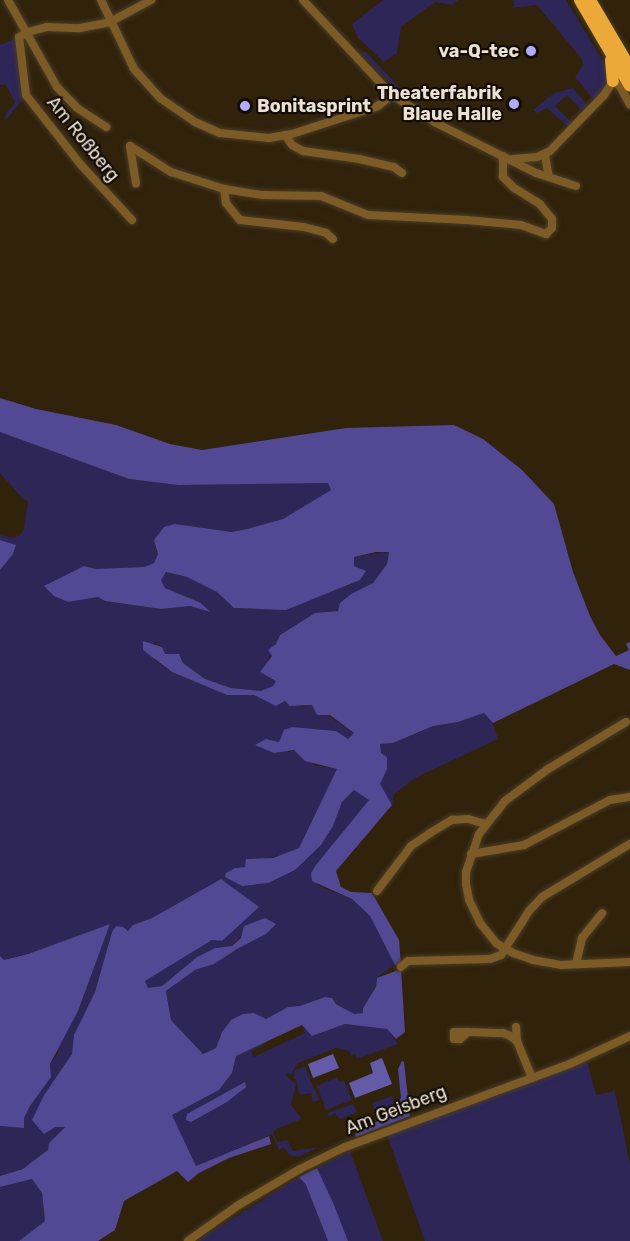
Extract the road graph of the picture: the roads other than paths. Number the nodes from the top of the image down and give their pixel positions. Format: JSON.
{"nodes":[{"id":1,"x":8,"y":0,"type":"edge"},
{"id":2,"x":101,"y":0,"type":"edge"},
{"id":3,"x":151,"y":0,"type":"edge"},
{"id":4,"x":303,"y":0,"type":"edge"},
{"id":5,"x":579,"y":0,"type":"edge"},
{"id":6,"x":590,"y":0,"type":"edge"},
{"id":7,"x":110,"y":22,"type":"junction"},
{"id":8,"x":28,"y":32,"type":"junction"},
{"id":9,"x":606,"y":34,"type":"junction"},
{"id":10,"x":630,"y":68,"type":"edge"},
{"id":11,"x":613,"y":81,"type":"junction"},
{"id":12,"x":630,"y":86,"type":"edge"},
{"id":13,"x":392,"y":95,"type":"junction"},
{"id":14,"x":630,"y":105,"type":"edge"},
{"id":15,"x":106,"y":127,"type":"dead end"},
{"id":16,"x":285,"y":135,"type":"junction"},
{"id":17,"x":545,"y":155,"type":"junction"},
{"id":18,"x":508,"y":158,"type":"junction"},
{"id":19,"x":402,"y":173,"type":"dead end"},
{"id":20,"x":549,"y":177,"type":"junction"},
{"id":21,"x":136,"y":184,"type":"dead end"},
{"id":22,"x":576,"y":186,"type":"dead end"},
{"id":23,"x":224,"y":189,"type":"junction"},
{"id":24,"x":132,"y":220,"type":"dead end"},
{"id":25,"x":333,"y":239,"type":"dead end"},
{"id":26,"x":626,"y":722,"type":"dead end"},
{"id":27,"x":630,"y":797,"type":"edge"},
{"id":28,"x":485,"y":824,"type":"junction"},
{"id":29,"x":630,"y":844,"type":"edge"},
{"id":30,"x":471,"y":854,"type":"junction"},
{"id":31,"x":376,"y":891,"type":"dead end"},
{"id":32,"x":602,"y":913,"type":"dead end"},
{"id":33,"x":507,"y":949,"type":"junction"},
{"id":34,"x":630,"y":962,"type":"edge"},
{"id":35,"x":576,"y":964,"type":"junction"},
{"id":36,"x":401,"y":967,"type":"dead end"},
{"id":37,"x":516,"y":1027,"type":"dead end"},
{"id":38,"x":468,"y":1032,"type":"dead end"},
{"id":39,"x":630,"y":1036,"type":"edge"},
{"id":40,"x":517,"y":1041,"type":"junction"},
{"id":41,"x":532,"y":1078,"type":"junction"},
{"id":42,"x":188,"y":1241,"type":"edge"}],
"edges":[{"from":1,"to":8,"type":"street"},
{"from":2,"to":7,"type":"street"},
{"from":3,"to":7,"type":"street"},
{"from":4,"to":13,"type":"street"},
{"from":5,"to":9,"type":"highway"},
{"from":6,"to":9,"type":"highway"},
{"from":7,"to":8,"type":"street"},
{"from":7,"to":16,"type":"street"},
{"from":8,"to":15,"type":"street"},
{"from":8,"to":24,"type":"street","name":"Am Roßberg"},
{"from":9,"to":10,"type":"highway"},
{"from":9,"to":11,"type":"highway"},
{"from":9,"to":12,"type":"highway"},
{"from":11,"to":14,"type":"street"},
{"from":11,"to":17,"type":"street"},
{"from":13,"to":16,"type":"street"},
{"from":13,"to":18,"type":"street"},
{"from":16,"to":19,"type":"street"},
{"from":17,"to":18,"type":"street"},
{"from":17,"to":20,"type":"street"},
{"from":18,"to":20,"type":"street"},
{"from":18,"to":23,"type":"street"},
{"from":20,"to":22,"type":"street"},
{"from":21,"to":23,"type":"street"},
{"from":23,"to":25,"type":"street"},
{"from":26,"to":28,"type":"street"},
{"from":27,"to":30,"type":"street"},
{"from":28,"to":30,"type":"street"},
{"from":28,"to":31,"type":"street"},
{"from":29,"to":33,"type":"street"},
{"from":30,"to":33,"type":"street"},
{"from":32,"to":35,"type":"street"},
{"from":33,"to":35,"type":"street"},
{"from":33,"to":36,"type":"street"},
{"from":34,"to":35,"type":"street"},
{"from":37,"to":40,"type":"street"},
{"from":38,"to":40,"type":"street"},
{"from":39,"to":41,"type":"street","name":"Am Geisberg"},
{"from":40,"to":41,"type":"street"},
{"from":41,"to":42,"type":"street","name":"Am Geisberg"}]}
